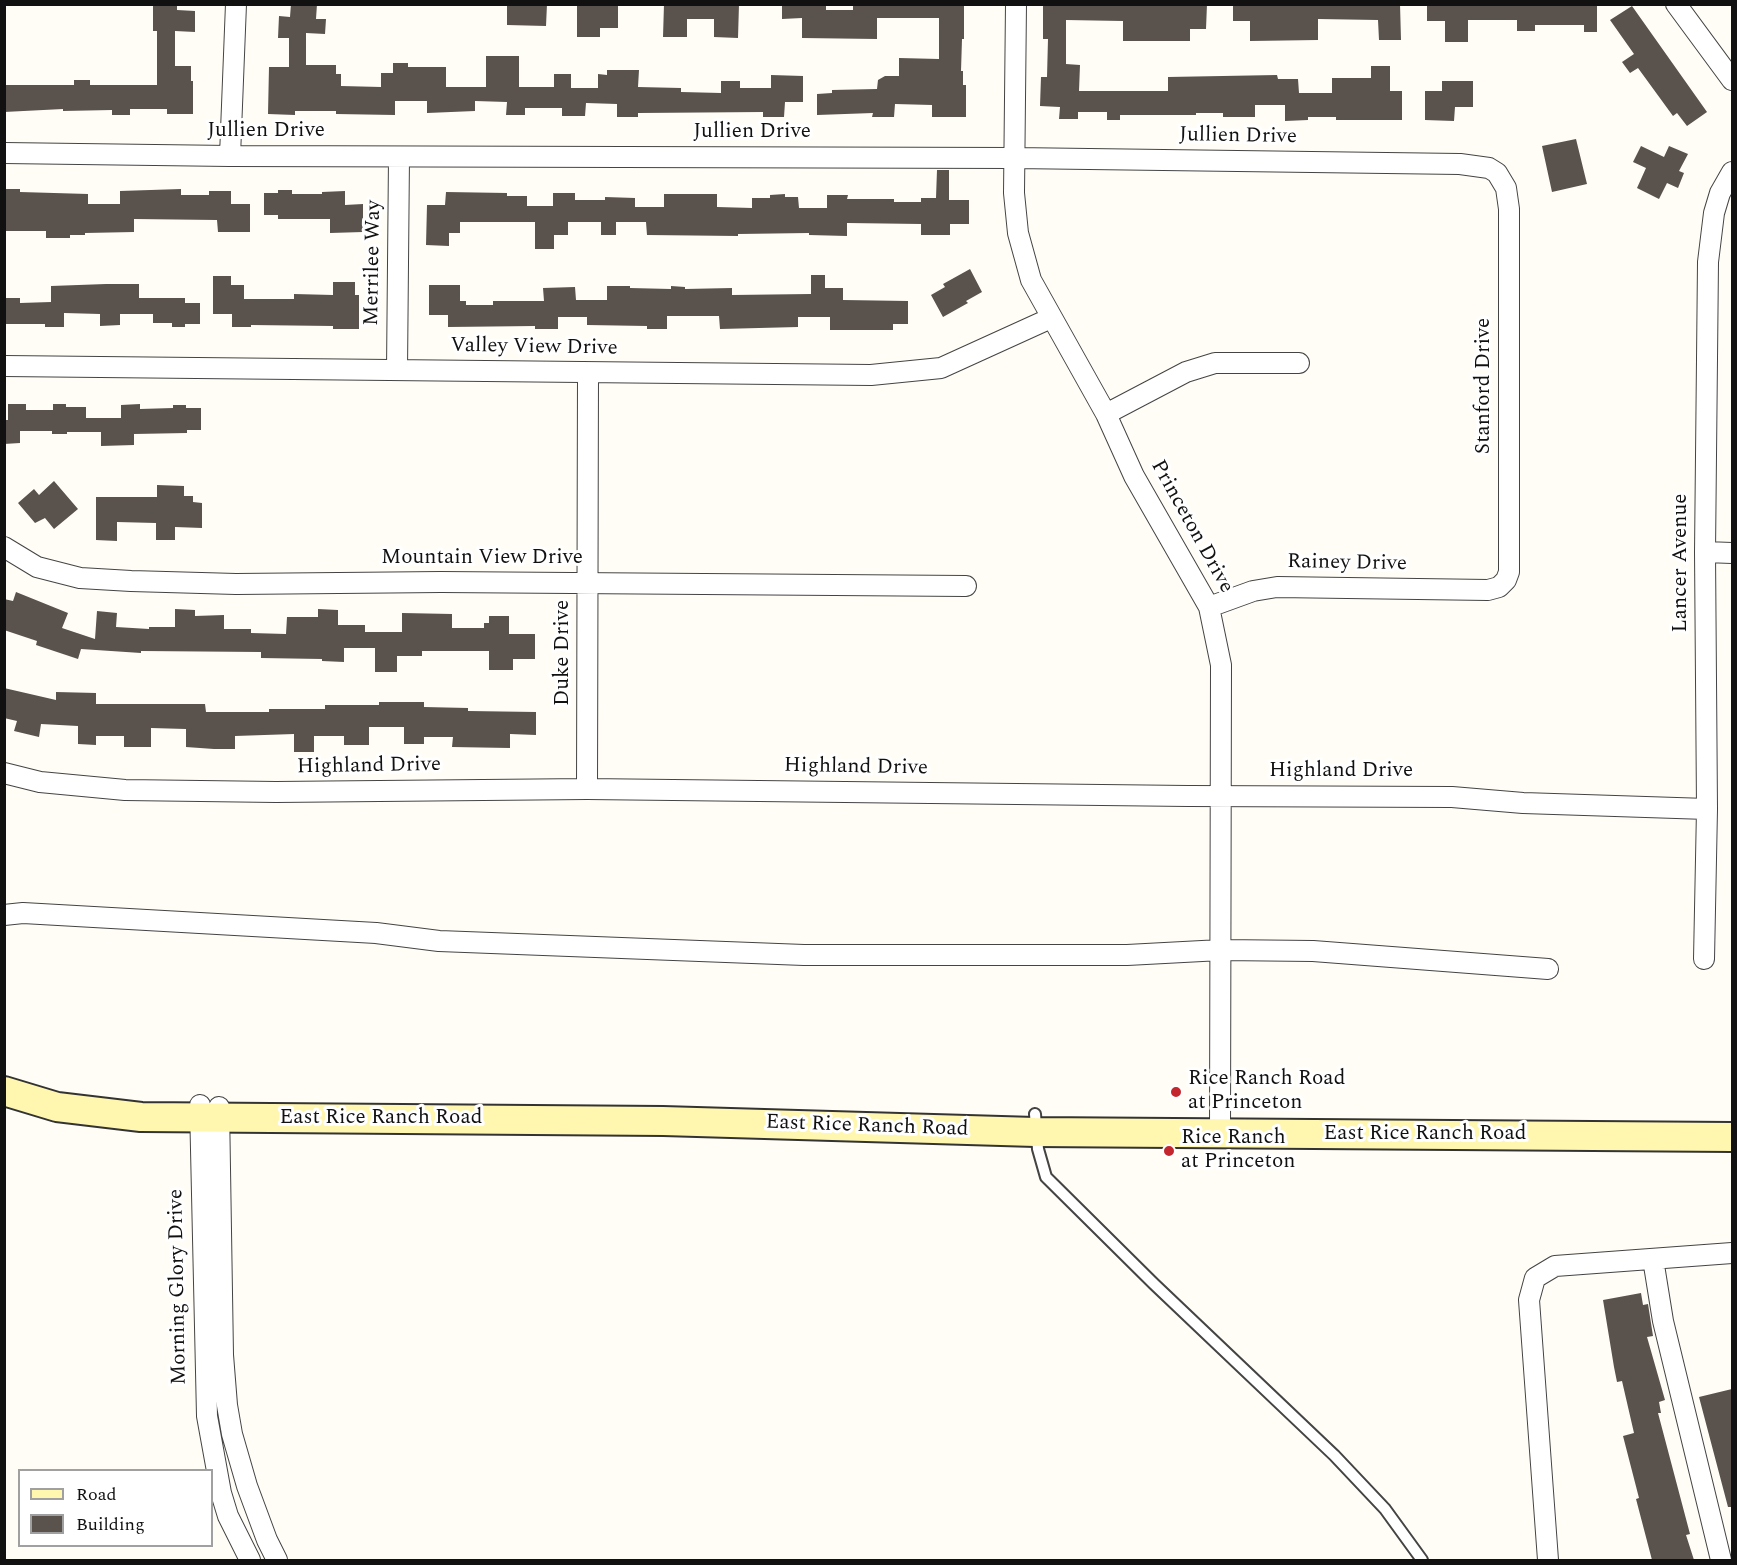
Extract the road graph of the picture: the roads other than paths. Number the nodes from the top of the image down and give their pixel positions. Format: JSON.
{"nodes":[{"id":1,"x":236,"y":4,"type":"edge"},
{"id":2,"x":1016,"y":4,"type":"edge"},
{"id":3,"x":1676,"y":4,"type":"edge"},
{"id":4,"x":1732,"y":80,"type":"edge"},
{"id":5,"x":4,"y":153,"type":"edge"},
{"id":6,"x":230,"y":156,"type":"junction"},
{"id":7,"x":399,"y":156,"type":"junction"},
{"id":8,"x":1015,"y":158,"type":"junction"},
{"id":9,"x":1732,"y":172,"type":"edge"},
{"id":10,"x":1497,"y":174,"type":"joint"},
{"id":11,"x":1051,"y":318,"type":"junction"},
{"id":12,"x":1299,"y":363,"type":"dead end"},
{"id":13,"x":4,"y":366,"type":"edge"},
{"id":14,"x":397,"y":370,"type":"junction"},
{"id":15,"x":588,"y":373,"type":"junction"},
{"id":16,"x":1106,"y":414,"type":"junction"},
{"id":17,"x":4,"y":547,"type":"edge"},
{"id":18,"x":1705,"y":552,"type":"junction"},
{"id":19,"x":1732,"y":553,"type":"edge"},
{"id":20,"x":589,"y":584,"type":"junction"},
{"id":21,"x":966,"y":586,"type":"dead end"},
{"id":22,"x":1488,"y":590,"type":"joint"},
{"id":23,"x":1209,"y":607,"type":"junction"},
{"id":24,"x":4,"y":773,"type":"edge"},
{"id":25,"x":587,"y":789,"type":"junction"},
{"id":26,"x":1221,"y":795,"type":"junction"},
{"id":27,"x":1707,"y":809,"type":"junction"},
{"id":28,"x":4,"y":915,"type":"edge"},
{"id":29,"x":1221,"y":950,"type":"junction"},
{"id":30,"x":1704,"y":959,"type":"dead end"},
{"id":31,"x":1548,"y":969,"type":"dead end"},
{"id":32,"x":4,"y":1079,"type":"edge"},
{"id":33,"x":4,"y":1091,"type":"edge"},
{"id":34,"x":210,"y":1112,"type":"junction"},
{"id":35,"x":1732,"y":1120,"type":"edge"},
{"id":36,"x":1035,"y":1123,"type":"junction"},
{"id":37,"x":1220,"y":1124,"type":"junction"},
{"id":38,"x":1732,"y":1137,"type":"edge"},
{"id":39,"x":1732,"y":1253,"type":"edge"},
{"id":40,"x":1653,"y":1259,"type":"junction"},
{"id":41,"x":240,"y":1462,"type":"junction"},
{"id":42,"x":214,"y":1467,"type":"junction"},
{"id":43,"x":250,"y":1493,"type":"junction"},
{"id":44,"x":223,"y":1500,"type":"junction"},
{"id":45,"x":250,"y":1560,"type":"edge"},
{"id":46,"x":277,"y":1560,"type":"edge"},
{"id":47,"x":1422,"y":1560,"type":"edge"},
{"id":48,"x":1548,"y":1560,"type":"edge"},
{"id":49,"x":1721,"y":1560,"type":"edge"}],
"edges":[{"from":1,"to":6,"type":"street"},
{"from":2,"to":8,"type":"street","name":"Princeton Drive"},
{"from":3,"to":4,"type":"street"},
{"from":5,"to":6,"type":"street","name":"Jullien Drive"},
{"from":6,"to":7,"type":"street","name":"Jullien Drive"},
{"from":7,"to":8,"type":"street","name":"Jullien Drive"},
{"from":7,"to":14,"type":"street","name":"Merrilee Way"},
{"from":8,"to":10,"type":"street","name":"Jullien Drive"},
{"from":8,"to":11,"type":"street","name":"Princeton Drive"},
{"from":9,"to":18,"type":"street","name":"Lancer Avenue"},
{"from":10,"to":22,"type":"street","name":"Stanford Drive"},
{"from":11,"to":15,"type":"street","name":"Valley View Drive"},
{"from":11,"to":16,"type":"street","name":"Princeton Drive"},
{"from":12,"to":16,"type":"street"},
{"from":13,"to":14,"type":"street","name":"Valley View Drive"},
{"from":14,"to":15,"type":"street","name":"Valley View Drive"},
{"from":15,"to":20,"type":"street","name":"Duke Drive"},
{"from":16,"to":23,"type":"street","name":"Princeton Drive"},
{"from":17,"to":20,"type":"street","name":"Mountain View Drive"},
{"from":18,"to":19,"type":"street"},
{"from":18,"to":27,"type":"street","name":"Lancer Avenue"},
{"from":20,"to":21,"type":"street","name":"Mountain View Drive"},
{"from":20,"to":25,"type":"street","name":"Duke Drive"},
{"from":22,"to":23,"type":"street","name":"Rainey Drive"},
{"from":23,"to":26,"type":"street","name":"Princeton Drive"},
{"from":24,"to":25,"type":"street","name":"Highland Drive"},
{"from":25,"to":26,"type":"street","name":"Highland Drive"},
{"from":26,"to":27,"type":"street","name":"Highland Drive"},
{"from":26,"to":29,"type":"street","name":"Princeton Drive"},
{"from":27,"to":30,"type":"street","name":"Lancer Avenue"},
{"from":28,"to":29,"type":"street"},
{"from":29,"to":31,"type":"street"},
{"from":29,"to":37,"type":"street","name":"Princeton Drive"},
{"from":32,"to":34,"type":"main road","name":"East Rice Ranch Road"},
{"from":33,"to":34,"type":"main road","name":"East Rice Ranch Road"},
{"from":34,"to":36,"type":"main road","name":"East Rice Ranch Road"},
{"from":34,"to":41,"type":"street","name":"Morning Glory Drive"},
{"from":34,"to":42,"type":"street","name":"Morning Glory Drive"},
{"from":35,"to":37,"type":"main road","name":"East Rice Ranch Road"},
{"from":36,"to":37,"type":"main road","name":"East Rice Ranch Road"},
{"from":36,"to":47,"type":"lane"},
{"from":37,"to":38,"type":"main road","name":"East Rice Ranch Road"},
{"from":39,"to":40,"type":"street"},
{"from":40,"to":48,"type":"street"},
{"from":40,"to":49,"type":"street"},
{"from":41,"to":42,"type":"street"},
{"from":41,"to":43,"type":"street","name":"Morning Glory Drive"},
{"from":42,"to":44,"type":"street","name":"Morning Glory Drive"},
{"from":43,"to":44,"type":"street"},
{"from":43,"to":46,"type":"street","name":"Morning Glory Drive"},
{"from":44,"to":45,"type":"street","name":"Morning Glory Drive"}]}
